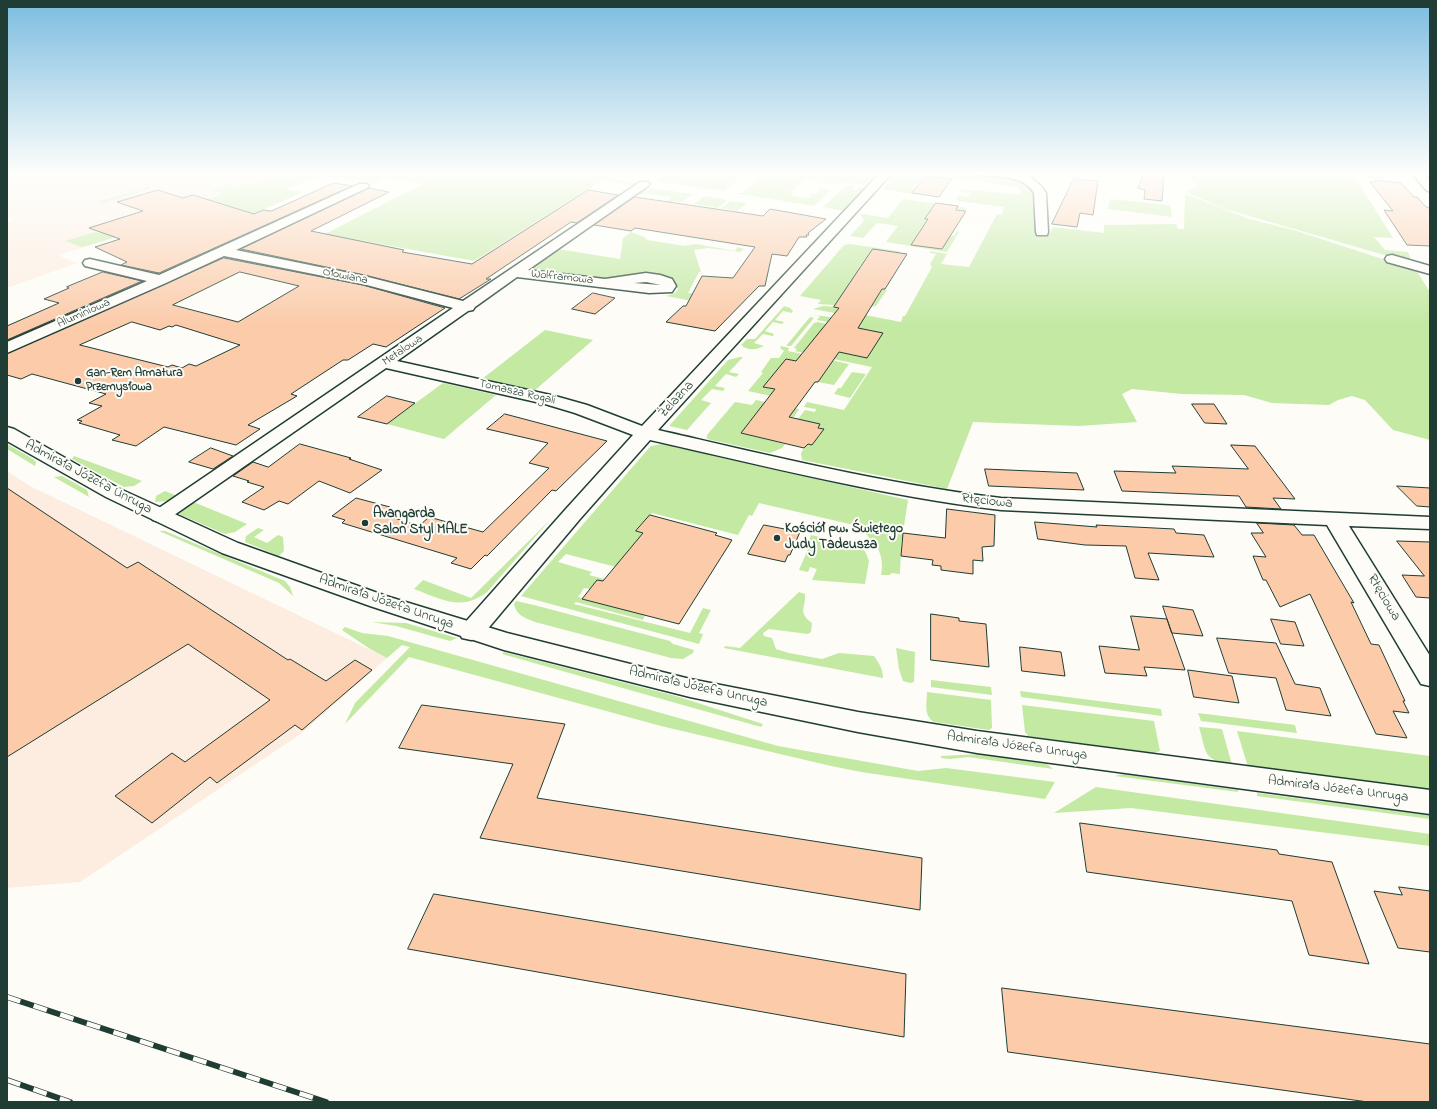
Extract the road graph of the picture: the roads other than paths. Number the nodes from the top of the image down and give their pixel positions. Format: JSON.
{"nodes":[{"id":1,"x":281,"y":224,"type":"edge"},
{"id":2,"x":586,"y":224,"type":"edge"},
{"id":3,"x":840,"y":224,"type":"edge"},
{"id":4,"x":1042,"y":224,"type":"edge"},
{"id":5,"x":1042,"y":232,"type":"dead end"},
{"id":6,"x":222,"y":251,"type":"junction"},
{"id":7,"x":1392,"y":259,"type":"dead end"},
{"id":8,"x":90,"y":263,"type":"dead end"},
{"id":9,"x":1430,"y":270,"type":"edge"},
{"id":10,"x":515,"y":273,"type":"junction"},
{"id":11,"x":161,"y":280,"type":"junction"},
{"id":12,"x":608,"y":283,"type":"dead end"},
{"id":13,"x":468,"y":307,"type":"junction"},
{"id":14,"x":7,"y":348,"type":"edge"},
{"id":15,"x":385,"y":363,"type":"junction"},
{"id":16,"x":7,"y":433,"type":"edge"},
{"id":17,"x":645,"y":433,"type":"junction"},
{"id":18,"x":160,"y":516,"type":"junction"},
{"id":19,"x":1336,"y":520,"type":"junction"},
{"id":20,"x":1430,"y":523,"type":"edge"},
{"id":21,"x":472,"y":632,"type":"junction"},
{"id":22,"x":1430,"y":676,"type":"edge"},
{"id":23,"x":1430,"y":802,"type":"edge"}],
"edges":[{"from":1,"to":6,"type":"street","name":"Aluminiowa"},
{"from":2,"to":10,"type":"street","name":"Metalowa"},
{"from":3,"to":17,"type":"street","name":"Żelazna"},
{"from":4,"to":5,"type":"street"},
{"from":6,"to":11,"type":"street","name":"Aluminiowa"},
{"from":6,"to":13,"type":"street","name":"Ołowiana"},
{"from":7,"to":9,"type":"street"},
{"from":8,"to":11,"type":"street"},
{"from":10,"to":12,"type":"street","name":"Wolframowa"},
{"from":10,"to":13,"type":"street","name":"Metalowa"},
{"from":11,"to":14,"type":"street","name":"Aluminiowa"},
{"from":13,"to":15,"type":"street","name":"Metalowa"},
{"from":15,"to":17,"type":"street","name":"Tomasza Rogali"},
{"from":15,"to":18,"type":"street","name":"Metalowa"},
{"from":16,"to":18,"type":"street","name":"Admirała Józefa Unruga"},
{"from":17,"to":19,"type":"street","name":"Rtęciowa"},
{"from":17,"to":21,"type":"street","name":"Żelazna"},
{"from":18,"to":21,"type":"street","name":"Admirała Józefa Unruga"},
{"from":19,"to":20,"type":"street","name":"Rtęciowa"},
{"from":19,"to":22,"type":"street","name":"Rtęciowa"},
{"from":21,"to":23,"type":"street","name":"Admirała Józefa Unruga"}]}
